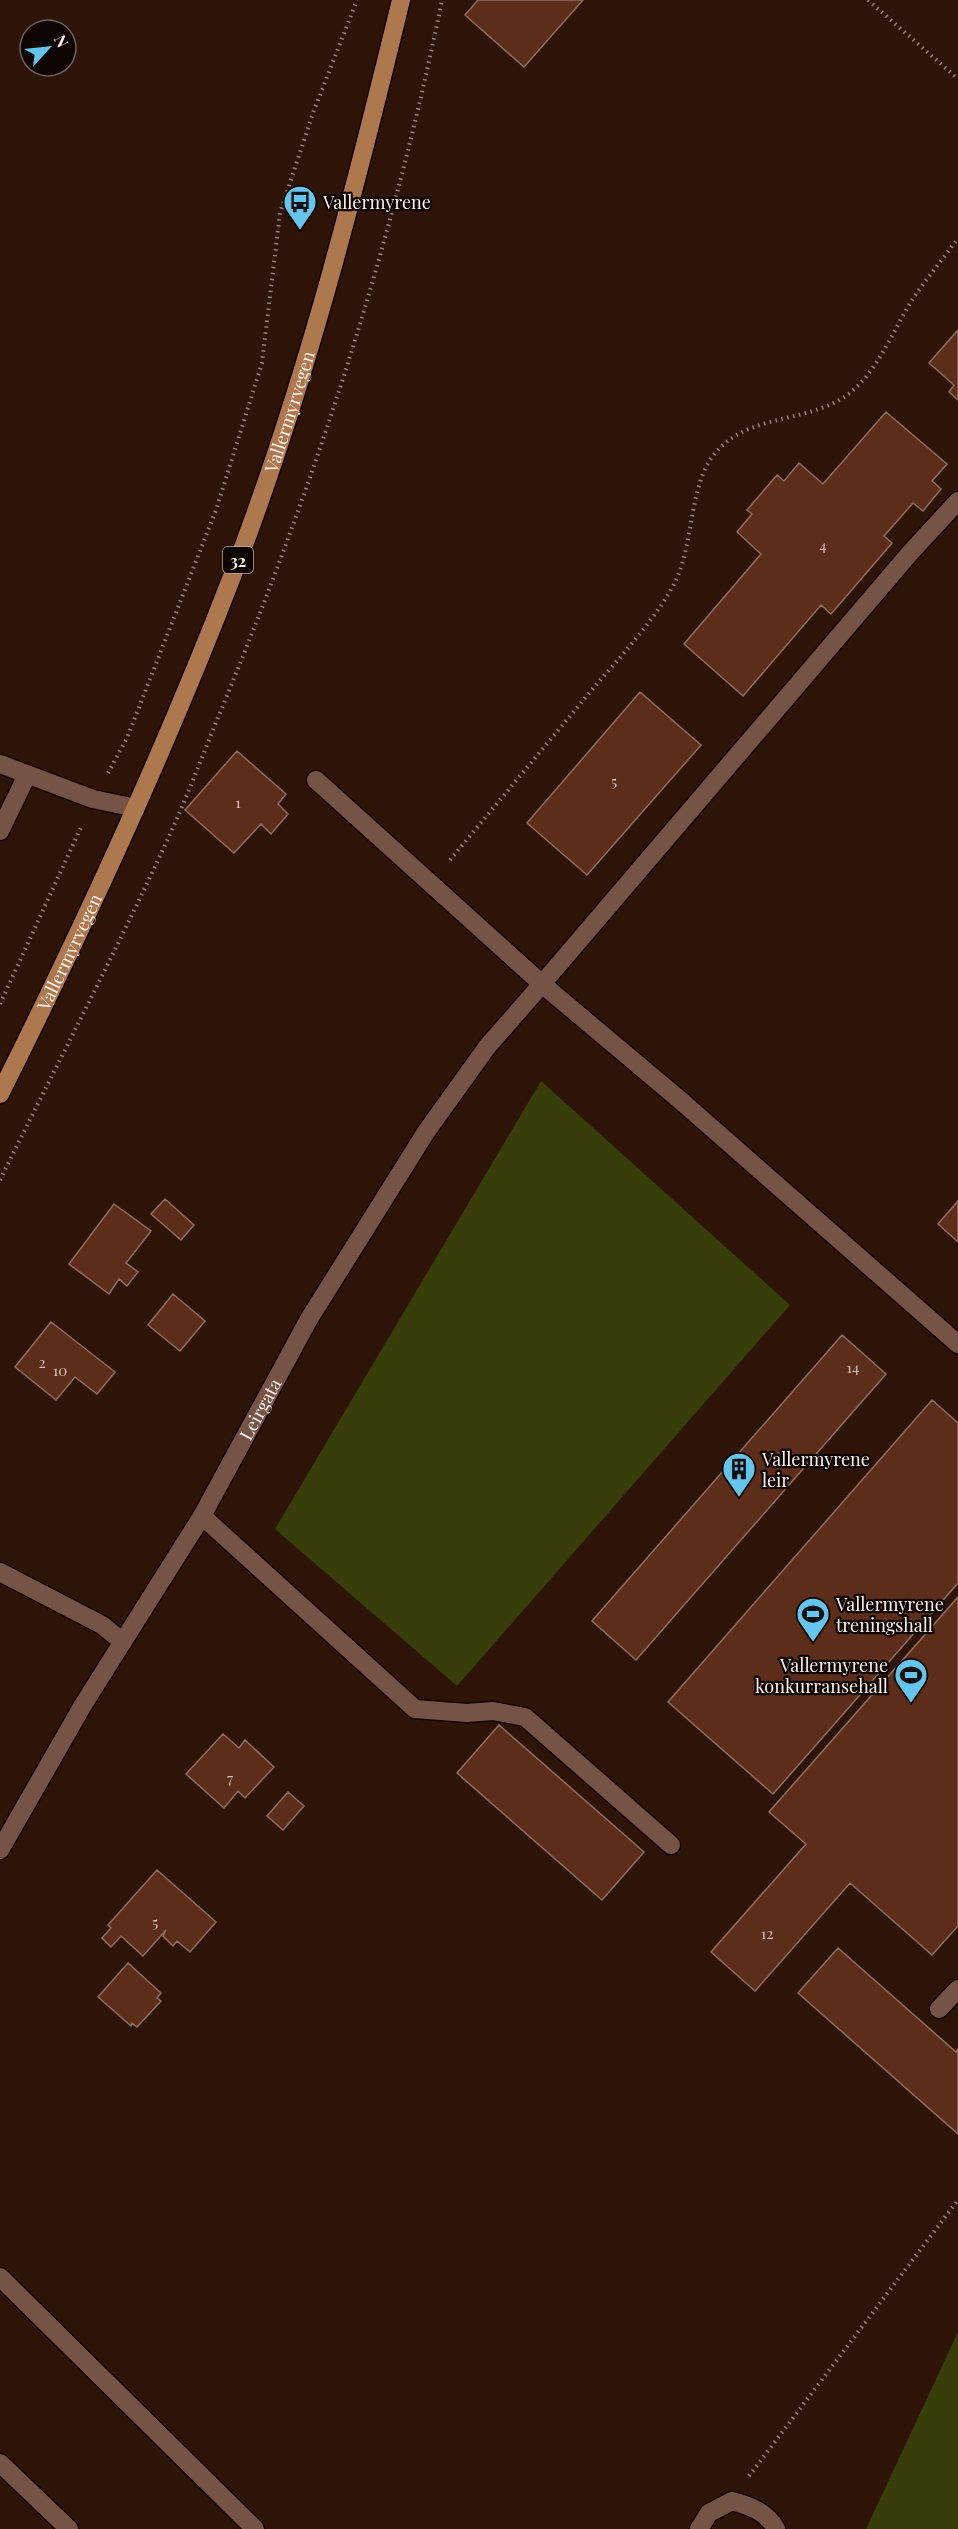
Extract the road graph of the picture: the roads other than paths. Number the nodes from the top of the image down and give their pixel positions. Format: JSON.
{"nodes":[{"id":1,"x":401,"y":0,"type":"edge"},
{"id":2,"x":958,"y":501,"type":"edge"},
{"id":3,"x":0,"y":764,"type":"edge"},
{"id":4,"x":27,"y":775,"type":"junction"},
{"id":5,"x":315,"y":780,"type":"dead end"},
{"id":6,"x":136,"y":808,"type":"junction"},
{"id":7,"x":0,"y":831,"type":"edge"},
{"id":8,"x":542,"y":984,"type":"junction"},
{"id":9,"x":0,"y":1094,"type":"edge"},
{"id":10,"x":958,"y":1344,"type":"edge"},
{"id":11,"x":202,"y":1516,"type":"junction"},
{"id":12,"x":0,"y":1572,"type":"edge"},
{"id":13,"x":123,"y":1642,"type":"junction"},
{"id":14,"x":671,"y":1845,"type":"dead end"},
{"id":15,"x":0,"y":1850,"type":"edge"},
{"id":16,"x":958,"y":1989,"type":"edge"},
{"id":17,"x":939,"y":2009,"type":"dead end"},
{"id":18,"x":0,"y":2277,"type":"edge"},
{"id":19,"x":0,"y":2463,"type":"edge"},
{"id":20,"x":69,"y":2529,"type":"edge"},
{"id":21,"x":255,"y":2529,"type":"edge"},
{"id":22,"x":699,"y":2529,"type":"edge"},
{"id":23,"x":776,"y":2529,"type":"edge"}],
"edges":[{"from":1,"to":6,"type":"main road","name":"Vallermyrvegen","number":"32"},
{"from":2,"to":8,"type":"street","name":"Leirgata"},
{"from":3,"to":4,"type":"street"},
{"from":4,"to":6,"type":"street"},
{"from":4,"to":7,"type":"street"},
{"from":5,"to":8,"type":"street"},
{"from":6,"to":9,"type":"main road","name":"Vallermyrvegen","number":"32"},
{"from":8,"to":10,"type":"street"},
{"from":8,"to":11,"type":"street","name":"Leirgata"},
{"from":11,"to":13,"type":"street","name":"Leirgata"},
{"from":11,"to":14,"type":"street"},
{"from":12,"to":13,"type":"street"},
{"from":13,"to":15,"type":"street","name":"Leirgata"},
{"from":16,"to":17,"type":"street"},
{"from":18,"to":21,"type":"street"},
{"from":19,"to":20,"type":"street"},
{"from":22,"to":23,"type":"street"}]}
